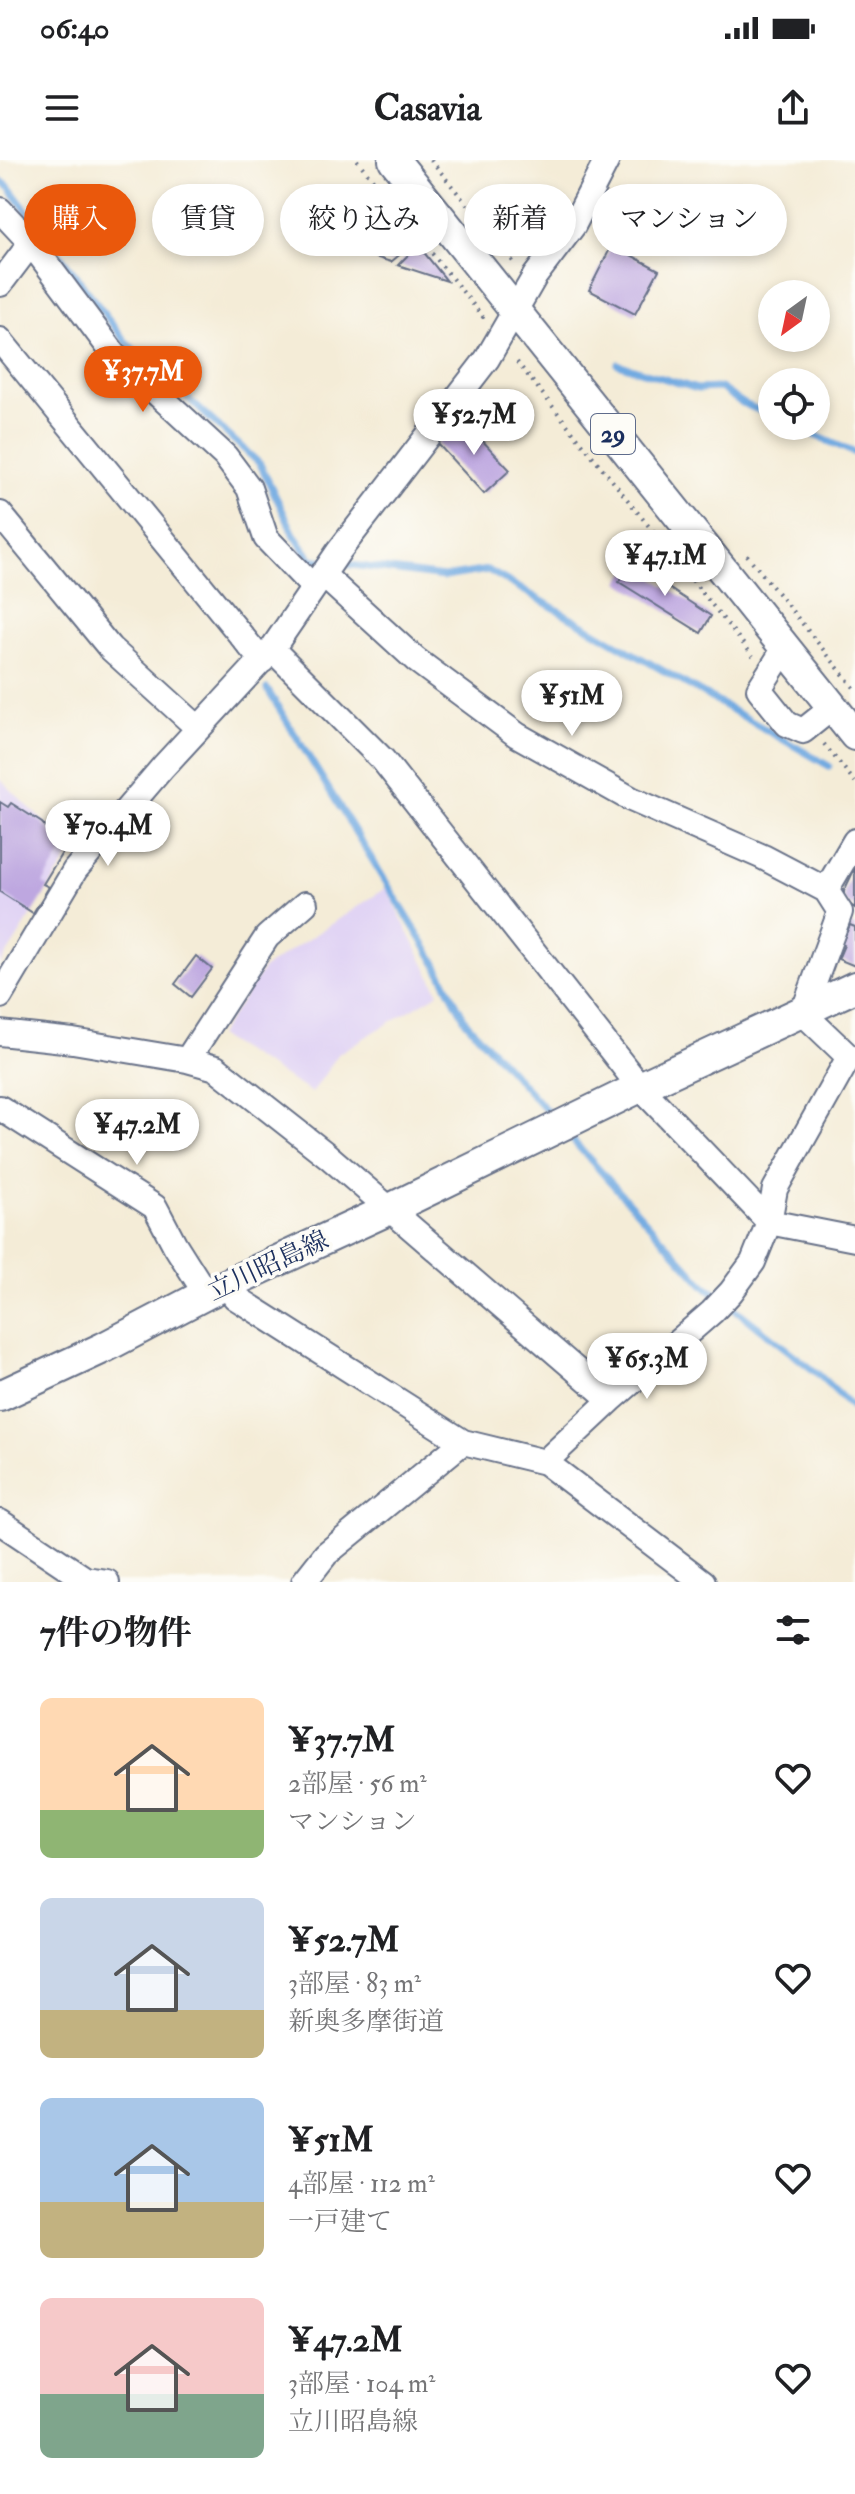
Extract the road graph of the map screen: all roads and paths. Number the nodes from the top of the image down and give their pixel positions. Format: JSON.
{"nodes":[{"id":1,"x":394,"y":160,"type":"edge"},
{"id":2,"x":431,"y":160,"type":"edge"},
{"id":3,"x":607,"y":160,"type":"edge"},
{"id":4,"x":0,"y":210,"type":"edge"},
{"id":5,"x":24,"y":236,"type":"edge"},
{"id":6,"x":24,"y":252,"type":"edge"},
{"id":7,"x":41,"y":256,"type":"edge"},
{"id":8,"x":0,"y":284,"type":"edge"},
{"id":9,"x":530,"y":284,"type":"junction"},
{"id":10,"x":514,"y":311,"type":"junction"},
{"id":11,"x":0,"y":340,"type":"edge"},
{"id":12,"x":517,"y":362,"type":"dead end"},
{"id":13,"x":1,"y":516,"type":"edge"},
{"id":14,"x":745,"y":552,"type":"dead end"},
{"id":15,"x":325,"y":570,"type":"junction"},
{"id":16,"x":785,"y":648,"type":"junction"},
{"id":17,"x":267,"y":655,"type":"junction"},
{"id":18,"x":768,"y":675,"type":"junction"},
{"id":19,"x":833,"y":708,"type":"edge"},
{"id":20,"x":198,"y":728,"type":"junction"},
{"id":21,"x":855,"y":735,"type":"edge"},
{"id":22,"x":855,"y":782,"type":"edge"},
{"id":23,"x":855,"y":841,"type":"edge"},
{"id":24,"x":826,"y":890,"type":"junction"},
{"id":25,"x":305,"y":904,"type":"dead end"},
{"id":26,"x":855,"y":987,"type":"edge"},
{"id":27,"x":0,"y":996,"type":"edge"},
{"id":28,"x":803,"y":1013,"type":"junction"},
{"id":29,"x":0,"y":1033,"type":"edge"},
{"id":30,"x":187,"y":1060,"type":"junction"},
{"id":31,"x":852,"y":1060,"type":"edge"},
{"id":32,"x":640,"y":1087,"type":"junction"},
{"id":33,"x":0,"y":1108,"type":"edge"},
{"id":34,"x":390,"y":1209,"type":"junction"},
{"id":35,"x":769,"y":1222,"type":"junction"},
{"id":36,"x":855,"y":1239,"type":"edge"},
{"id":37,"x":217,"y":1289,"type":"junction"},
{"id":38,"x":0,"y":1396,"type":"edge"},
{"id":39,"x":611,"y":1400,"type":"junction"},
{"id":40,"x":463,"y":1442,"type":"junction"},
{"id":41,"x":545,"y":1462,"type":"junction"},
{"id":42,"x":0,"y":1522,"type":"edge"},
{"id":43,"x":97,"y":1581,"type":"edge"},
{"id":44,"x":304,"y":1582,"type":"edge"},
{"id":45,"x":703,"y":1582,"type":"edge"}],
"edges":[{"from":1,"to":10,"type":"main road","number":"29"},
{"from":2,"to":9,"type":"path"},
{"from":3,"to":9,"type":"street"},
{"from":4,"to":5,"type":"street"},
{"from":6,"to":8,"type":"street"},
{"from":7,"to":15,"type":"street"},
{"from":9,"to":10,"type":"street"},
{"from":10,"to":15,"type":"street"},
{"from":10,"to":16,"type":"main road","number":"29"},
{"from":11,"to":17,"type":"street"},
{"from":12,"to":18,"type":"path"},
{"from":13,"to":20,"type":"street"},
{"from":14,"to":19,"type":"path"},
{"from":15,"to":17,"type":"street"},
{"from":15,"to":24,"type":"street"},
{"from":16,"to":18,"type":"street"},
{"from":16,"to":19,"type":"main road","number":"29"},
{"from":17,"to":20,"type":"street"},
{"from":17,"to":32,"type":"street"},
{"from":18,"to":19,"type":"street"},
{"from":19,"to":21,"type":"main road","number":"29"},
{"from":19,"to":22,"type":"path"},
{"from":20,"to":27,"type":"street"},
{"from":23,"to":24,"type":"street"},
{"from":24,"to":28,"type":"street"},
{"from":25,"to":30,"type":"street"},
{"from":26,"to":28,"type":"main road"},
{"from":28,"to":31,"type":"street"},
{"from":28,"to":32,"type":"main road"},
{"from":29,"to":30,"type":"street"},
{"from":30,"to":34,"type":"street"},
{"from":31,"to":35,"type":"street"},
{"from":32,"to":34,"type":"main road","name":"立川昭島線"},
{"from":32,"to":35,"type":"street"},
{"from":33,"to":37,"type":"street"},
{"from":34,"to":37,"type":"main road","name":"立川昭島線"},
{"from":34,"to":39,"type":"street"},
{"from":35,"to":36,"type":"street"},
{"from":35,"to":39,"type":"street"},
{"from":37,"to":38,"type":"main road","name":"立川昭島線"},
{"from":37,"to":40,"type":"street"},
{"from":39,"to":41,"type":"street"},
{"from":40,"to":41,"type":"street"},
{"from":40,"to":44,"type":"street"},
{"from":41,"to":45,"type":"street"},
{"from":42,"to":43,"type":"street"}]}
